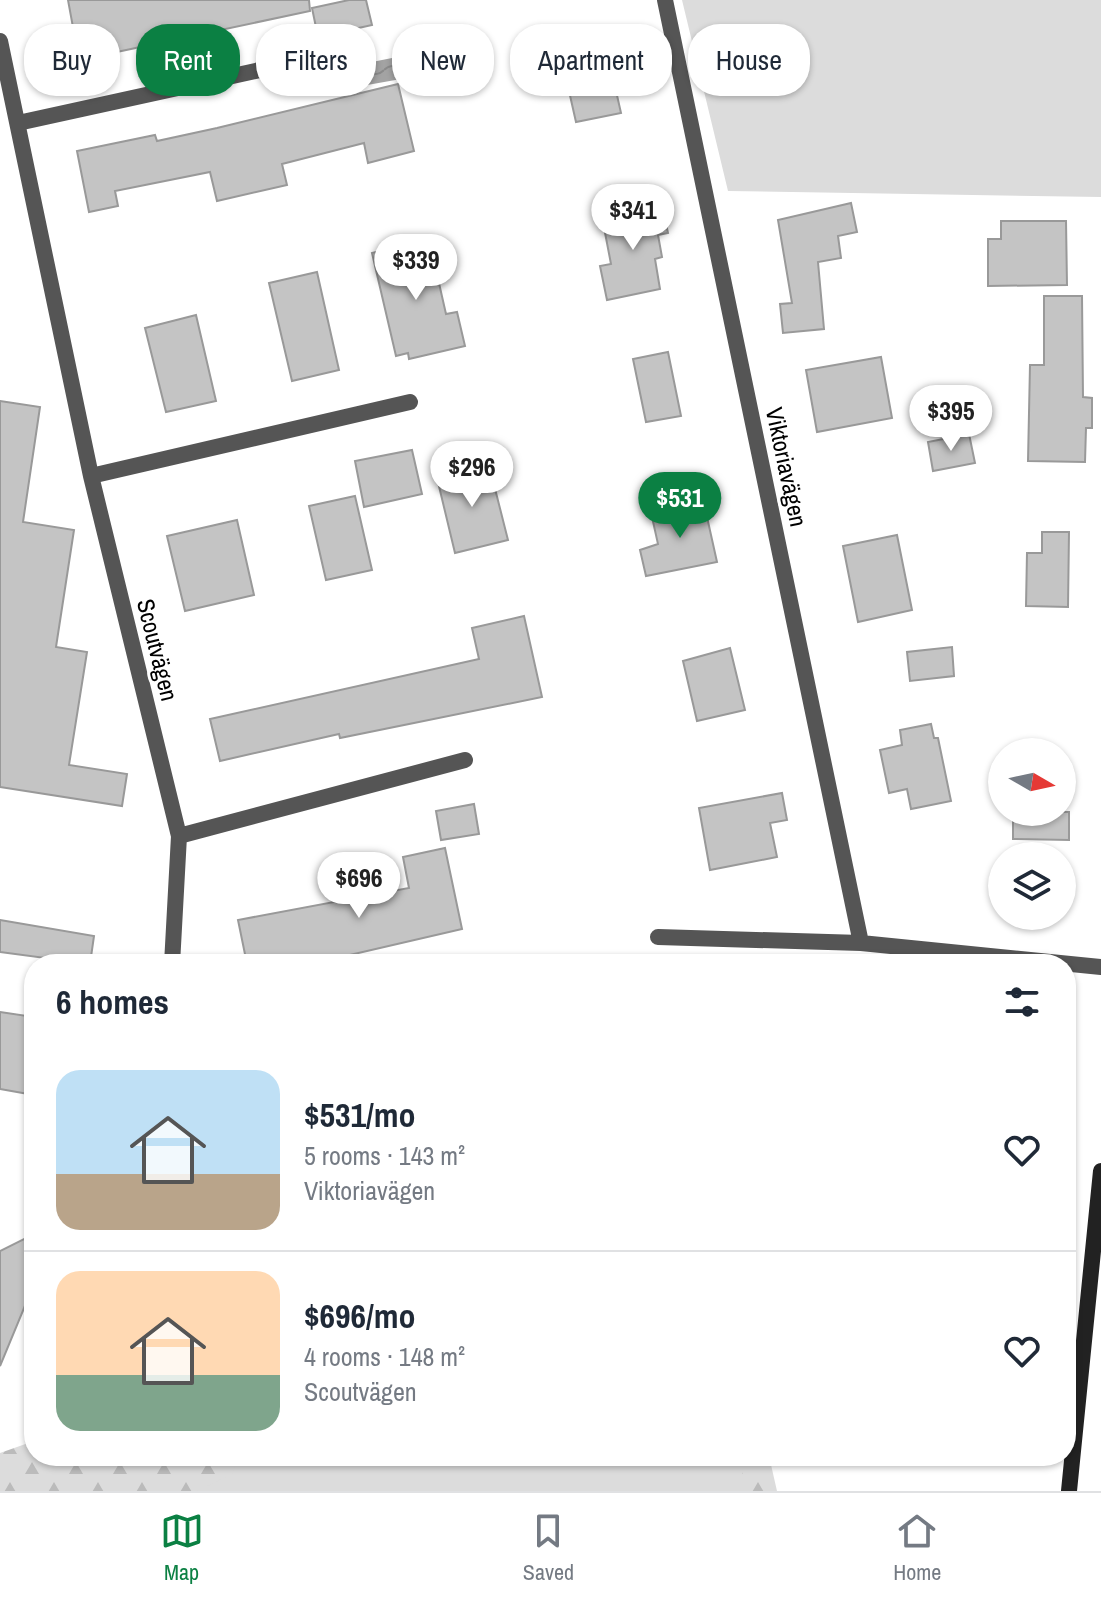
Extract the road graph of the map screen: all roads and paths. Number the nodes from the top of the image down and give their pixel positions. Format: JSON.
{"nodes":[{"id":1,"x":665,"y":0,"type":"edge"},
{"id":2,"x":0,"y":41,"type":"edge"},
{"id":3,"x":256,"y":71,"type":"edge"},
{"id":4,"x":18,"y":123,"type":"junction"},
{"id":5,"x":410,"y":402,"type":"dead end"},
{"id":6,"x":91,"y":476,"type":"junction"},
{"id":7,"x":465,"y":760,"type":"dead end"},
{"id":8,"x":179,"y":836,"type":"junction"},
{"id":9,"x":658,"y":937,"type":"dead end"},
{"id":10,"x":861,"y":943,"type":"junction"},
{"id":11,"x":173,"y":954,"type":"edge"},
{"id":12,"x":971,"y":954,"type":"edge"},
{"id":13,"x":1076,"y":964,"type":"edge"},
{"id":14,"x":1101,"y":967,"type":"edge"},
{"id":15,"x":1101,"y":1171,"type":"edge"},
{"id":16,"x":1099,"y":1208,"type":"edge"},
{"id":17,"x":1076,"y":1425,"type":"edge"},
{"id":18,"x":1072,"y":1466,"type":"edge"},
{"id":19,"x":1069,"y":1491,"type":"edge"}],
"edges":[{"from":1,"to":10,"type":"street","name":"Viktoriavägen"},
{"from":2,"to":4,"type":"street","name":"Scoutvägen"},
{"from":3,"to":4,"type":"street"},
{"from":4,"to":6,"type":"street","name":"Scoutvägen"},
{"from":5,"to":6,"type":"street"},
{"from":6,"to":8,"type":"street","name":"Scoutvägen"},
{"from":7,"to":8,"type":"street"},
{"from":8,"to":11,"type":"street","name":"Scoutvägen"},
{"from":9,"to":10,"type":"street"},
{"from":10,"to":12,"type":"street"},
{"from":13,"to":14,"type":"street"},
{"from":15,"to":16,"type":"street"},
{"from":16,"to":17,"type":"street"},
{"from":18,"to":19,"type":"street"}]}
